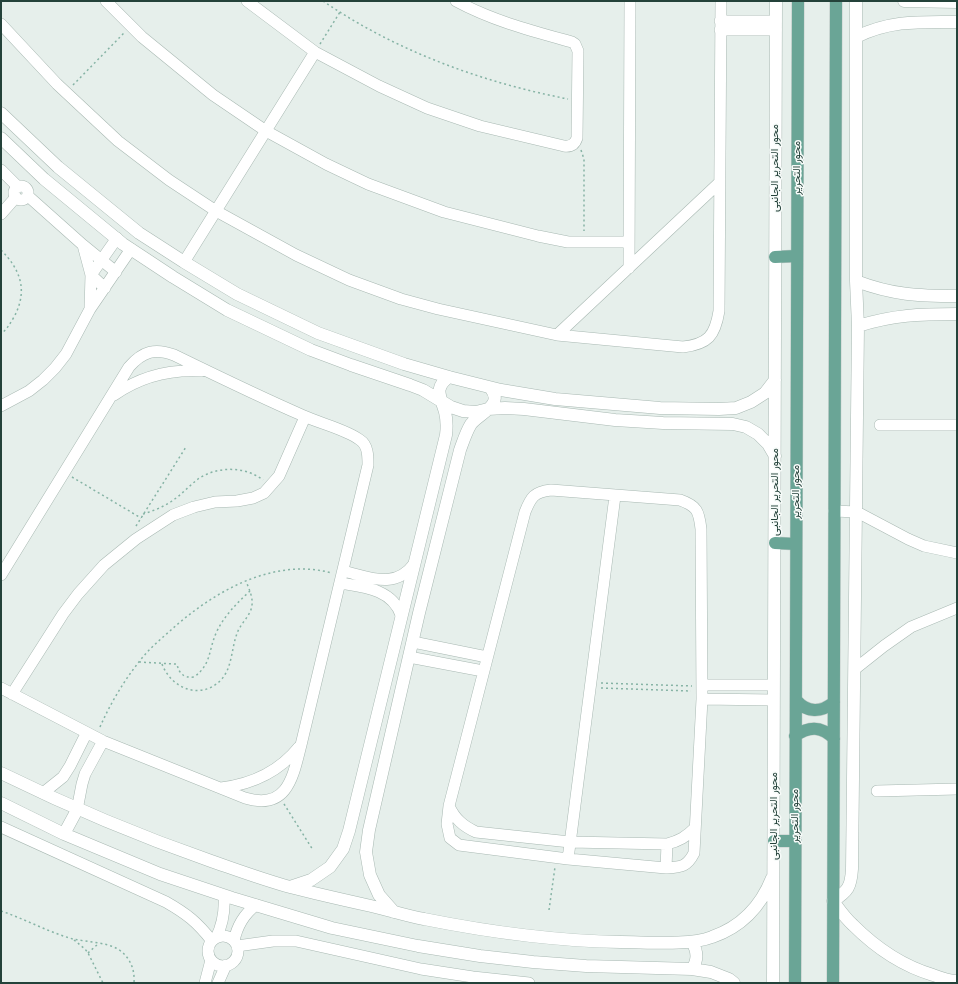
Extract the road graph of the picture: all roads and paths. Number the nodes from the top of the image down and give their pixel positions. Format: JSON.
{"nodes":[{"id":1,"x":106,"y":1,"type":"edge"},
{"id":2,"x":247,"y":1,"type":"edge"},
{"id":3,"x":323,"y":1,"type":"edge"},
{"id":4,"x":456,"y":1,"type":"edge"},
{"id":5,"x":630,"y":1,"type":"edge"},
{"id":6,"x":721,"y":1,"type":"edge"},
{"id":7,"x":776,"y":1,"type":"edge"},
{"id":8,"x":798,"y":1,"type":"edge"},
{"id":9,"x":836,"y":1,"type":"edge"},
{"id":10,"x":856,"y":1,"type":"edge"},
{"id":11,"x":904,"y":1,"type":"edge"},
{"id":12,"x":957,"y":2,"type":"edge"},
{"id":13,"x":340,"y":12,"type":"junction"},
{"id":14,"x":957,"y":22,"type":"edge"},
{"id":15,"x":1,"y":24,"type":"edge"},
{"id":16,"x":720,"y":25,"type":"junction"},
{"id":17,"x":131,"y":26,"type":"junction"},
{"id":18,"x":776,"y":26,"type":"junction"},
{"id":19,"x":856,"y":36,"type":"junction"},
{"id":20,"x":315,"y":52,"type":"junction"},
{"id":21,"x":66,"y":92,"type":"junction"},
{"id":22,"x":577,"y":100,"type":"junction"},
{"id":23,"x":1,"y":113,"type":"edge"},
{"id":24,"x":266,"y":131,"type":"junction"},
{"id":25,"x":1,"y":138,"type":"edge"},
{"id":26,"x":576,"y":141,"type":"junction"},
{"id":27,"x":1,"y":170,"type":"edge"},
{"id":28,"x":719,"y":183,"type":"junction"},
{"id":29,"x":17,"y":192,"type":"junction"},
{"id":30,"x":216,"y":211,"type":"junction"},
{"id":31,"x":1,"y":214,"type":"edge"},
{"id":32,"x":116,"y":238,"type":"junction"},
{"id":33,"x":584,"y":242,"type":"junction"},
{"id":34,"x":629,"y":242,"type":"junction"},
{"id":35,"x":83,"y":245,"type":"junction"},
{"id":36,"x":131,"y":249,"type":"junction"},
{"id":37,"x":1,"y":250,"type":"edge"},
{"id":38,"x":796,"y":256,"type":"junction"},
{"id":39,"x":775,"y":257,"type":"junction"},
{"id":40,"x":102,"y":259,"type":"junction"},
{"id":41,"x":184,"y":262,"type":"junction"},
{"id":42,"x":629,"y":268,"type":"junction"},
{"id":43,"x":116,"y":272,"type":"junction"},
{"id":44,"x":91,"y":275,"type":"junction"},
{"id":45,"x":856,"y":281,"type":"junction"},
{"id":46,"x":105,"y":288,"type":"junction"},
{"id":47,"x":957,"y":296,"type":"edge"},
{"id":48,"x":90,"y":309,"type":"junction"},
{"id":49,"x":957,"y":314,"type":"edge"},
{"id":50,"x":858,"y":326,"type":"junction"},
{"id":51,"x":1,"y":334,"type":"edge"},
{"id":52,"x":557,"y":335,"type":"junction"},
{"id":53,"x":208,"y":371,"type":"junction"},
{"id":54,"x":449,"y":377,"type":"junction"},
{"id":55,"x":775,"y":380,"type":"junction"},
{"id":56,"x":491,"y":388,"type":"junction"},
{"id":57,"x":111,"y":398,"type":"junction"},
{"id":58,"x":441,"y":400,"type":"junction"},
{"id":59,"x":1,"y":406,"type":"edge"},
{"id":60,"x":488,"y":409,"type":"junction"},
{"id":61,"x":719,"y":409,"type":"junction"},
{"id":62,"x":305,"y":417,"type":"junction"},
{"id":63,"x":719,"y":424,"type":"junction"},
{"id":64,"x":880,"y":425,"type":"dead end"},
{"id":65,"x":957,"y":426,"type":"edge"},
{"id":66,"x":186,"y":447,"type":"dead end"},
{"id":67,"x":775,"y":456,"type":"junction"},
{"id":68,"x":65,"y":472,"type":"junction"},
{"id":69,"x":271,"y":486,"type":"junction"},
{"id":70,"x":615,"y":496,"type":"junction"},
{"id":71,"x":834,"y":511,"type":"junction"},
{"id":72,"x":857,"y":512,"type":"junction"},
{"id":73,"x":143,"y":514,"type":"junction"},
{"id":74,"x":141,"y":518,"type":"junction"},
{"id":75,"x":134,"y":529,"type":"dead end"},
{"id":76,"x":775,"y":543,"type":"junction"},
{"id":77,"x":796,"y":544,"type":"junction"},
{"id":78,"x":957,"y":553,"type":"edge"},
{"id":79,"x":414,"y":564,"type":"junction"},
{"id":80,"x":1,"y":575,"type":"edge"},
{"id":81,"x":341,"y":576,"type":"junction"},
{"id":82,"x":246,"y":581,"type":"junction"},
{"id":83,"x":250,"y":591,"type":"junction"},
{"id":84,"x":957,"y":608,"type":"edge"},
{"id":85,"x":402,"y":615,"type":"junction"},
{"id":86,"x":413,"y":642,"type":"junction"},
{"id":87,"x":409,"y":657,"type":"junction"},
{"id":88,"x":487,"y":657,"type":"junction"},
{"id":89,"x":139,"y":662,"type":"junction"},
{"id":90,"x":162,"y":664,"type":"dead end"},
{"id":91,"x":855,"y":669,"type":"junction"},
{"id":92,"x":483,"y":671,"type":"junction"},
{"id":93,"x":604,"y":683,"type":"junction"},
{"id":94,"x":610,"y":683,"type":"junction"},
{"id":95,"x":615,"y":683,"type":"junction"},
{"id":96,"x":621,"y":683,"type":"junction"},
{"id":97,"x":627,"y":684,"type":"junction"},
{"id":98,"x":635,"y":684,"type":"junction"},
{"id":99,"x":591,"y":685,"type":"junction"},
{"id":100,"x":652,"y":685,"type":"junction"},
{"id":101,"x":663,"y":685,"type":"junction"},
{"id":102,"x":668,"y":685,"type":"junction"},
{"id":103,"x":773,"y":685,"type":"junction"},
{"id":104,"x":674,"y":686,"type":"junction"},
{"id":105,"x":679,"y":686,"type":"junction"},
{"id":106,"x":685,"y":686,"type":"junction"},
{"id":107,"x":1,"y":688,"type":"edge"},
{"id":108,"x":604,"y":688,"type":"junction"},
{"id":109,"x":609,"y":688,"type":"junction"},
{"id":110,"x":615,"y":688,"type":"junction"},
{"id":111,"x":621,"y":689,"type":"junction"},
{"id":112,"x":626,"y":689,"type":"junction"},
{"id":113,"x":635,"y":689,"type":"junction"},
{"id":114,"x":652,"y":690,"type":"junction"},
{"id":115,"x":663,"y":690,"type":"junction"},
{"id":116,"x":668,"y":690,"type":"junction"},
{"id":117,"x":674,"y":690,"type":"junction"},
{"id":118,"x":702,"y":690,"type":"junction"},
{"id":119,"x":679,"y":691,"type":"junction"},
{"id":120,"x":685,"y":691,"type":"junction"},
{"id":121,"x":12,"y":694,"type":"junction"},
{"id":122,"x":773,"y":700,"type":"junction"},
{"id":123,"x":796,"y":700,"type":"junction"},
{"id":124,"x":834,"y":702,"type":"junction"},
{"id":125,"x":796,"y":736,"type":"junction"},
{"id":126,"x":95,"y":738,"type":"junction"},
{"id":127,"x":834,"y":739,"type":"junction"},
{"id":128,"x":301,"y":745,"type":"junction"},
{"id":129,"x":79,"y":748,"type":"junction"},
{"id":130,"x":95,"y":756,"type":"junction"},
{"id":131,"x":1,"y":773,"type":"edge"},
{"id":132,"x":220,"y":788,"type":"junction"},
{"id":133,"x":957,"y":789,"type":"edge"},
{"id":134,"x":877,"y":791,"type":"dead end"},
{"id":135,"x":43,"y":793,"type":"junction"},
{"id":136,"x":279,"y":795,"type":"junction"},
{"id":137,"x":1,"y":803,"type":"edge"},
{"id":138,"x":449,"y":806,"type":"junction"},
{"id":139,"x":78,"y":810,"type":"junction"},
{"id":140,"x":1,"y":827,"type":"edge"},
{"id":141,"x":695,"y":828,"type":"junction"},
{"id":142,"x":476,"y":832,"type":"junction"},
{"id":143,"x":64,"y":834,"type":"junction"},
{"id":144,"x":774,"y":841,"type":"junction"},
{"id":145,"x":795,"y":841,"type":"junction"},
{"id":146,"x":570,"y":842,"type":"junction"},
{"id":147,"x":667,"y":844,"type":"junction"},
{"id":148,"x":474,"y":847,"type":"junction"},
{"id":149,"x":313,"y":850,"type":"dead end"},
{"id":150,"x":556,"y":857,"type":"junction"},
{"id":151,"x":568,"y":859,"type":"junction"},
{"id":152,"x":666,"y":868,"type":"junction"},
{"id":153,"x":774,"y":873,"type":"junction"},
{"id":154,"x":290,"y":887,"type":"junction"},
{"id":155,"x":224,"y":896,"type":"junction"},
{"id":156,"x":833,"y":901,"type":"junction"},
{"id":157,"x":256,"y":905,"type":"junction"},
{"id":158,"x":549,"y":910,"type":"dead end"},
{"id":159,"x":1,"y":911,"type":"edge"},
{"id":160,"x":394,"y":912,"type":"junction"},
{"id":161,"x":72,"y":939,"type":"junction"},
{"id":162,"x":214,"y":940,"type":"junction"},
{"id":163,"x":692,"y":942,"type":"junction"},
{"id":164,"x":98,"y":944,"type":"junction"},
{"id":165,"x":236,"y":944,"type":"junction"},
{"id":166,"x":88,"y":953,"type":"junction"},
{"id":167,"x":211,"y":960,"type":"junction"},
{"id":168,"x":226,"y":965,"type":"junction"},
{"id":169,"x":692,"y":969,"type":"junction"},
{"id":170,"x":953,"y":982,"type":"edge"},
{"id":171,"x":103,"y":983,"type":"edge"},
{"id":172,"x":134,"y":983,"type":"edge"},
{"id":173,"x":205,"y":983,"type":"edge"},
{"id":174,"x":218,"y":983,"type":"edge"},
{"id":175,"x":529,"y":983,"type":"edge"},
{"id":176,"x":734,"y":983,"type":"edge"},
{"id":177,"x":773,"y":983,"type":"edge"},
{"id":178,"x":795,"y":983,"type":"edge"},
{"id":179,"x":833,"y":983,"type":"edge"}],
"edges":[{"from":1,"to":17,"type":"street"},
{"from":2,"to":20,"type":"street"},
{"from":3,"to":13,"type":"path"},
{"from":4,"to":22,"type":"street"},
{"from":5,"to":34,"type":"street"},
{"from":6,"to":16,"type":"street"},
{"from":7,"to":18,"type":"street","name":"محور التحرير الجانبى"},
{"from":8,"to":38,"type":"main road","name":"محور التحرير"},
{"from":9,"to":71,"type":"main road"},
{"from":10,"to":19,"type":"street"},
{"from":11,"to":12,"type":"street"},
{"from":13,"to":20,"type":"path"},
{"from":13,"to":22,"type":"path"},
{"from":14,"to":19,"type":"street"},
{"from":15,"to":21,"type":"street"},
{"from":16,"to":18,"type":"street"},
{"from":16,"to":28,"type":"street"},
{"from":17,"to":21,"type":"path"},
{"from":17,"to":24,"type":"street"},
{"from":18,"to":39,"type":"street","name":"محور التحرير الجانبى"},
{"from":19,"to":45,"type":"street"},
{"from":20,"to":24,"type":"street"},
{"from":20,"to":26,"type":"street"},
{"from":21,"to":30,"type":"street"},
{"from":22,"to":26,"type":"street"},
{"from":23,"to":41,"type":"street"},
{"from":24,"to":30,"type":"street"},
{"from":24,"to":33,"type":"street"},
{"from":25,"to":32,"type":"street"},
{"from":26,"to":33,"type":"path"},
{"from":27,"to":29,"type":"street"},
{"from":28,"to":42,"type":"street"},
{"from":28,"to":52,"type":"street"},
{"from":29,"to":31,"type":"street"},
{"from":29,"to":35,"type":"street"},
{"from":30,"to":41,"type":"street"},
{"from":30,"to":52,"type":"street"},
{"from":32,"to":36,"type":"street"},
{"from":32,"to":40,"type":"street"},
{"from":33,"to":34,"type":"street"},
{"from":34,"to":42,"type":"street"},
{"from":35,"to":40,"type":"street"},
{"from":35,"to":44,"type":"street"},
{"from":36,"to":43,"type":"street"},
{"from":36,"to":58,"type":"street"},
{"from":37,"to":51,"type":"path"},
{"from":38,"to":39,"type":"main road"},
{"from":38,"to":77,"type":"main road","name":"محور التحرير"},
{"from":39,"to":55,"type":"street","name":"محور التحرير الجانبى"},
{"from":40,"to":43,"type":"street"},
{"from":40,"to":44,"type":"street"},
{"from":41,"to":54,"type":"street"},
{"from":42,"to":52,"type":"street"},
{"from":43,"to":46,"type":"street"},
{"from":44,"to":46,"type":"street"},
{"from":44,"to":48,"type":"street"},
{"from":45,"to":47,"type":"street"},
{"from":45,"to":50,"type":"street"},
{"from":46,"to":48,"type":"street"},
{"from":48,"to":59,"type":"street"},
{"from":49,"to":50,"type":"street"},
{"from":50,"to":72,"type":"street"},
{"from":53,"to":57,"type":"street"},
{"from":53,"to":57,"type":"street"},
{"from":53,"to":62,"type":"street"},
{"from":54,"to":56,"type":"street"},
{"from":54,"to":58,"type":"street"},
{"from":55,"to":61,"type":"street"},
{"from":55,"to":67,"type":"street","name":"محور التحرير الجانبى"},
{"from":56,"to":60,"type":"street"},
{"from":56,"to":61,"type":"street"},
{"from":57,"to":68,"type":"street"},
{"from":58,"to":60,"type":"street"},
{"from":58,"to":79,"type":"street"},
{"from":60,"to":63,"type":"street"},
{"from":60,"to":86,"type":"street"},
{"from":61,"to":63,"type":"street"},
{"from":62,"to":69,"type":"street"},
{"from":62,"to":81,"type":"street"},
{"from":63,"to":67,"type":"street"},
{"from":64,"to":65,"type":"street"},
{"from":66,"to":73,"type":"path"},
{"from":67,"to":76,"type":"street","name":"محور التحرير الجانبى"},
{"from":68,"to":74,"type":"path"},
{"from":68,"to":80,"type":"street"},
{"from":69,"to":73,"type":"path"},
{"from":69,"to":121,"type":"street"},
{"from":70,"to":88,"type":"street"},
{"from":70,"to":99,"type":"street"},
{"from":70,"to":118,"type":"street"},
{"from":71,"to":72,"type":"street"},
{"from":71,"to":124,"type":"main road"},
{"from":72,"to":78,"type":"street"},
{"from":72,"to":91,"type":"street"},
{"from":73,"to":74,"type":"path"},
{"from":74,"to":75,"type":"path"},
{"from":76,"to":77,"type":"main road"},
{"from":76,"to":103,"type":"street","name":"محور التحرير الجانبى"},
{"from":77,"to":123,"type":"main road","name":"محور التحرير"},
{"from":79,"to":81,"type":"street"},
{"from":79,"to":85,"type":"street"},
{"from":81,"to":82,"type":"path"},
{"from":81,"to":85,"type":"street"},
{"from":81,"to":128,"type":"street"},
{"from":82,"to":83,"type":"path"},
{"from":82,"to":89,"type":"path"},
{"from":83,"to":89,"type":"path"},
{"from":83,"to":90,"type":"path"},
{"from":84,"to":91,"type":"street"},
{"from":85,"to":154,"type":"street"},
{"from":86,"to":87,"type":"street"},
{"from":86,"to":88,"type":"street"},
{"from":87,"to":92,"type":"street"},
{"from":87,"to":160,"type":"street"},
{"from":88,"to":92,"type":"street"},
{"from":89,"to":126,"type":"path"},
{"from":91,"to":156,"type":"street"},
{"from":92,"to":138,"type":"street"},
{"from":93,"to":94,"type":"path"},
{"from":93,"to":99,"type":"path"},
{"from":93,"to":108,"type":"path"},
{"from":94,"to":95,"type":"path"},
{"from":94,"to":109,"type":"path"},
{"from":95,"to":96,"type":"path"},
{"from":95,"to":110,"type":"path"},
{"from":96,"to":97,"type":"path"},
{"from":96,"to":111,"type":"path"},
{"from":97,"to":98,"type":"path"},
{"from":97,"to":112,"type":"path"},
{"from":98,"to":100,"type":"path"},
{"from":98,"to":113,"type":"path"},
{"from":99,"to":108,"type":"path"},
{"from":99,"to":146,"type":"street"},
{"from":100,"to":101,"type":"path"},
{"from":100,"to":114,"type":"path"},
{"from":101,"to":102,"type":"path"},
{"from":101,"to":115,"type":"path"},
{"from":102,"to":104,"type":"path"},
{"from":102,"to":116,"type":"path"},
{"from":103,"to":118,"type":"street"},
{"from":103,"to":122,"type":"street","name":"محور التحرير الجانبى"},
{"from":104,"to":105,"type":"path"},
{"from":104,"to":117,"type":"path"},
{"from":105,"to":106,"type":"path"},
{"from":105,"to":119,"type":"path"},
{"from":106,"to":118,"type":"path"},
{"from":106,"to":120,"type":"path"},
{"from":107,"to":121,"type":"street"},
{"from":108,"to":109,"type":"path"},
{"from":109,"to":110,"type":"path"},
{"from":110,"to":111,"type":"path"},
{"from":111,"to":112,"type":"path"},
{"from":112,"to":113,"type":"path"},
{"from":113,"to":114,"type":"path"},
{"from":114,"to":115,"type":"path"},
{"from":115,"to":116,"type":"path"},
{"from":116,"to":117,"type":"path"},
{"from":117,"to":119,"type":"path"},
{"from":118,"to":120,"type":"path"},
{"from":118,"to":122,"type":"street"},
{"from":118,"to":141,"type":"street"},
{"from":119,"to":120,"type":"path"},
{"from":121,"to":126,"type":"street"},
{"from":122,"to":144,"type":"street","name":"محور التحرير الجانبى"},
{"from":123,"to":124,"type":"main road"},
{"from":123,"to":125,"type":"main road","name":"محور التحرير"},
{"from":124,"to":127,"type":"main road"},
{"from":125,"to":127,"type":"main road"},
{"from":125,"to":145,"type":"main road","name":"محور التحرير"},
{"from":126,"to":129,"type":"street"},
{"from":126,"to":130,"type":"street"},
{"from":126,"to":132,"type":"street"},
{"from":127,"to":156,"type":"main road"},
{"from":128,"to":132,"type":"street"},
{"from":128,"to":136,"type":"street"},
{"from":129,"to":130,"type":"street"},
{"from":129,"to":135,"type":"street"},
{"from":130,"to":139,"type":"street"},
{"from":131,"to":135,"type":"street"},
{"from":132,"to":136,"type":"street"},
{"from":133,"to":134,"type":"street"},
{"from":135,"to":139,"type":"street"},
{"from":136,"to":149,"type":"path"},
{"from":137,"to":143,"type":"street"},
{"from":138,"to":142,"type":"street"},
{"from":138,"to":148,"type":"street"},
{"from":139,"to":143,"type":"street"},
{"from":139,"to":154,"type":"street"},
{"from":140,"to":162,"type":"street"},
{"from":141,"to":147,"type":"street"},
{"from":141,"to":152,"type":"street"},
{"from":142,"to":146,"type":"street"},
{"from":142,"to":148,"type":"street"},
{"from":143,"to":155,"type":"street"},
{"from":144,"to":145,"type":"main road"},
{"from":144,"to":153,"type":"street","name":"محور التحرير الجانبى"},
{"from":145,"to":178,"type":"main road","name":"محور التحرير"},
{"from":146,"to":147,"type":"street"},
{"from":146,"to":151,"type":"street"},
{"from":147,"to":152,"type":"street"},
{"from":148,"to":150,"type":"street"},
{"from":150,"to":151,"type":"street"},
{"from":150,"to":158,"type":"path"},
{"from":151,"to":152,"type":"street"},
{"from":153,"to":163,"type":"street"},
{"from":153,"to":177,"type":"street","name":"محور التحرير الجانبى"},
{"from":154,"to":160,"type":"street"},
{"from":155,"to":157,"type":"street"},
{"from":155,"to":162,"type":"street"},
{"from":156,"to":170,"type":"street"},
{"from":156,"to":179,"type":"main road"},
{"from":157,"to":165,"type":"street"},
{"from":157,"to":169,"type":"street"},
{"from":159,"to":161,"type":"path"},
{"from":160,"to":163,"type":"street"},
{"from":161,"to":164,"type":"path"},
{"from":161,"to":166,"type":"path"},
{"from":162,"to":165,"type":"street"},
{"from":162,"to":167,"type":"street"},
{"from":163,"to":169,"type":"street"},
{"from":164,"to":166,"type":"path"},
{"from":164,"to":172,"type":"path"},
{"from":165,"to":168,"type":"street"},
{"from":165,"to":175,"type":"street"},
{"from":166,"to":171,"type":"path"},
{"from":167,"to":168,"type":"street"},
{"from":167,"to":173,"type":"street"},
{"from":168,"to":174,"type":"street"},
{"from":169,"to":176,"type":"street"}]}
